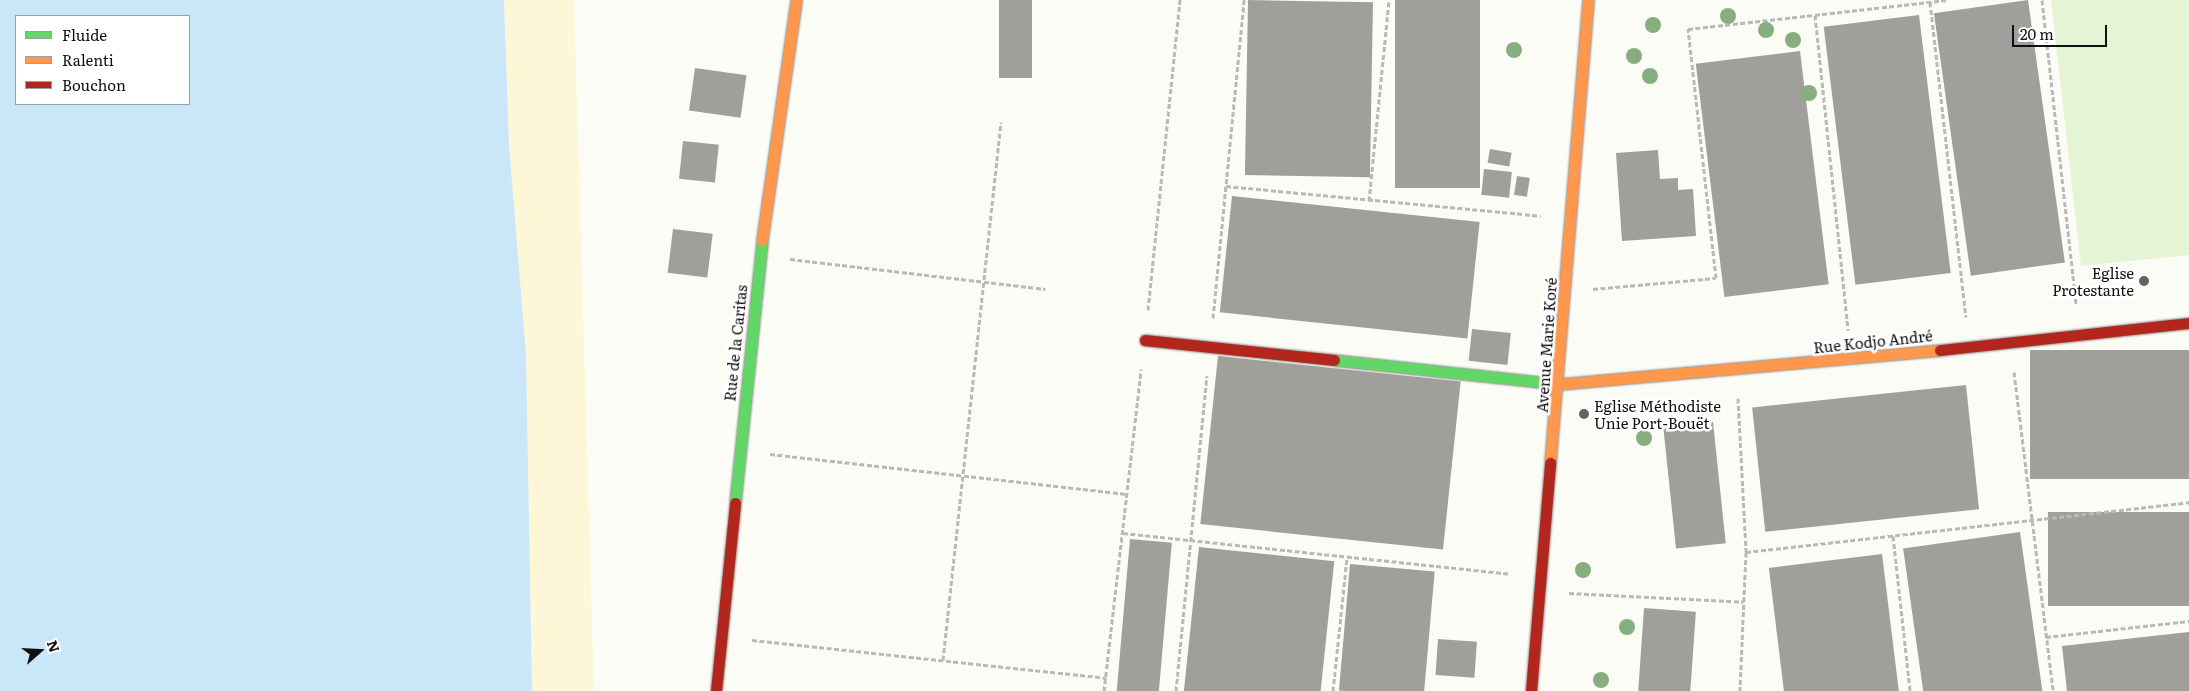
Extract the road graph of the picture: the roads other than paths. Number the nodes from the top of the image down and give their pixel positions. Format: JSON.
{"nodes":[{"id":1,"x":796,"y":0,"type":"edge"},
{"id":2,"x":1588,"y":0,"type":"edge"},
{"id":3,"x":2189,"y":323,"type":"edge"},
{"id":4,"x":1145,"y":340,"type":"dead end"},
{"id":5,"x":1559,"y":384,"type":"junction"},
{"id":6,"x":716,"y":691,"type":"edge"},
{"id":7,"x":1531,"y":691,"type":"edge"}],
"edges":[{"from":1,"to":6,"type":"street","name":"Rue de la Caritas"},
{"from":2,"to":5,"type":"street","name":"Avenue Marie Koré"},
{"from":3,"to":5,"type":"street","name":"Rue Kodjo André"},
{"from":4,"to":5,"type":"street","name":"Rue Kodjo André"},
{"from":5,"to":7,"type":"street","name":"Avenue Marie Koré"}]}
